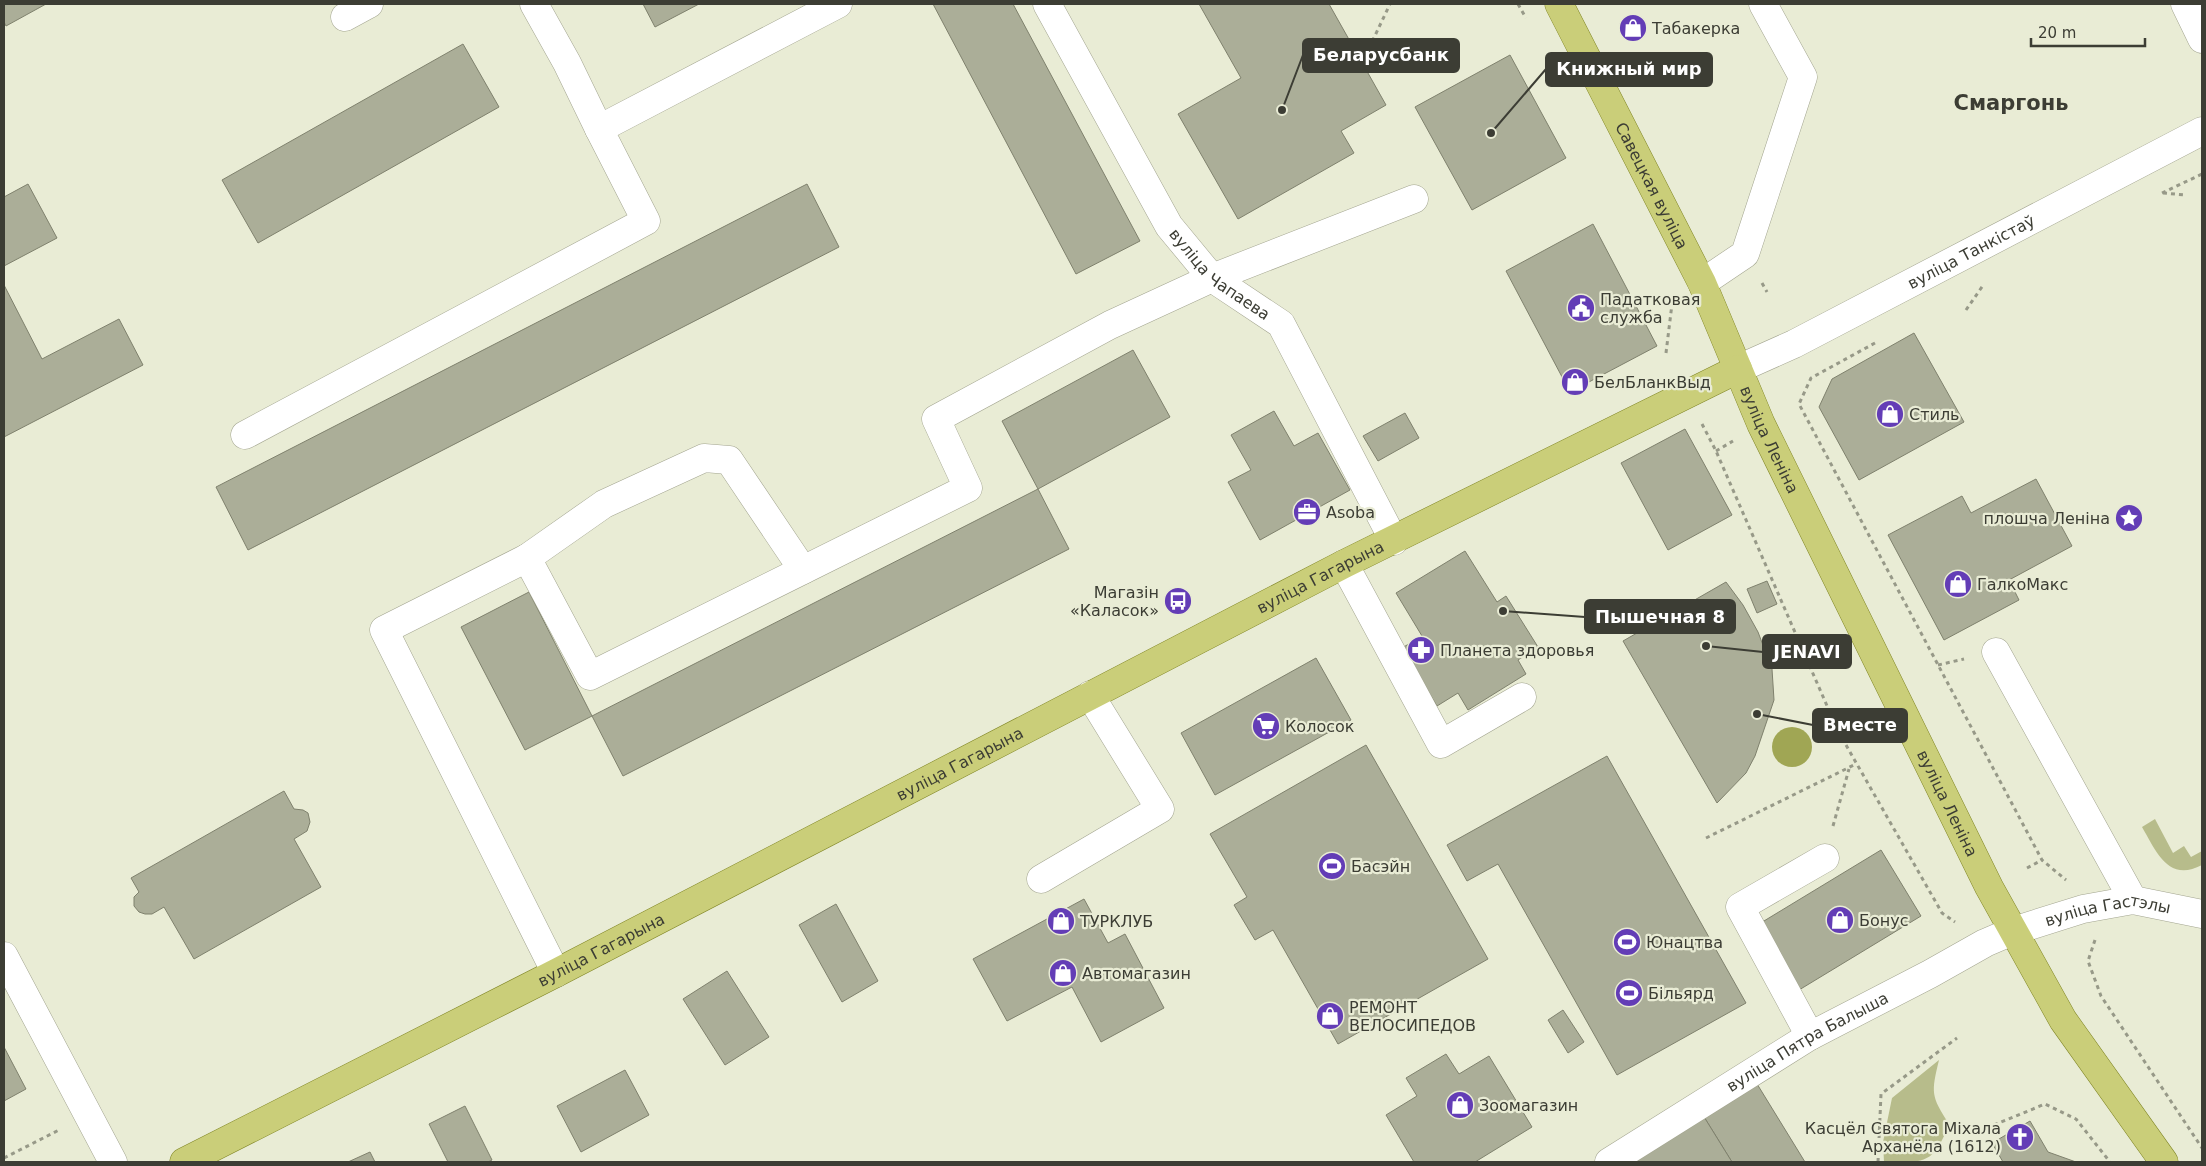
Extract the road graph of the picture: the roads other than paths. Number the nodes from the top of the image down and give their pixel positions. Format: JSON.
{"nodes":[{"id":1,"x":369,"y":4,"type":"edge"},
{"id":2,"x":534,"y":4,"type":"edge"},
{"id":3,"x":838,"y":4,"type":"edge"},
{"id":4,"x":1047,"y":4,"type":"edge"},
{"id":5,"x":1559,"y":4,"type":"edge"},
{"id":6,"x":1763,"y":4,"type":"edge"},
{"id":7,"x":2185,"y":4,"type":"edge"},
{"id":8,"x":344,"y":17,"type":"dead end"},
{"id":9,"x":2202,"y":39,"type":"edge"},
{"id":10,"x":599,"y":129,"type":"junction"},
{"id":11,"x":2202,"y":131,"type":"edge"},
{"id":12,"x":1414,"y":199,"type":"dead end"},
{"id":13,"x":1212,"y":278,"type":"junction"},
{"id":14,"x":1702,"y":283,"type":"junction"},
{"id":15,"x":1738,"y":369,"type":"junction"},
{"id":16,"x":245,"y":435,"type":"dead end"},
{"id":17,"x":1394,"y":541,"type":"junction"},
{"id":18,"x":527,"y":558,"type":"junction"},
{"id":19,"x":1344,"y":564,"type":"junction"},
{"id":20,"x":803,"y":570,"type":"junction"},
{"id":21,"x":1996,"y":652,"type":"dead end"},
{"id":22,"x":1090,"y":695,"type":"junction"},
{"id":23,"x":1522,"y":697,"type":"dead end"},
{"id":24,"x":1825,"y":858,"type":"road end"},
{"id":25,"x":1041,"y":879,"type":"dead end"},
{"id":26,"x":2133,"y":900,"type":"junction"},
{"id":27,"x":2202,"y":914,"type":"edge"},
{"id":28,"x":2014,"y":931,"type":"junction"},
{"id":29,"x":4,"y":956,"type":"edge"},
{"id":30,"x":556,"y":973,"type":"junction"},
{"id":31,"x":1810,"y":1036,"type":"junction"},
{"id":32,"x":113,"y":1162,"type":"edge"},
{"id":33,"x":184,"y":1162,"type":"edge"},
{"id":34,"x":1609,"y":1162,"type":"edge"},
{"id":35,"x":2164,"y":1162,"type":"edge"}],
"edges":[{"from":1,"to":8,"type":"street"},
{"from":2,"to":10,"type":"street"},
{"from":3,"to":10,"type":"street"},
{"from":4,"to":13,"type":"street","name":"вуліца Чапаева"},
{"from":5,"to":14,"type":"main road","name":"Савецкая вуліца"},
{"from":6,"to":14,"type":"street"},
{"from":7,"to":9,"type":"street"},
{"from":10,"to":16,"type":"street"},
{"from":11,"to":15,"type":"street","name":"вуліца Танкістаў"},
{"from":12,"to":13,"type":"street"},
{"from":13,"to":17,"type":"street","name":"вуліца Чапаева"},
{"from":13,"to":20,"type":"street"},
{"from":14,"to":15,"type":"main road","name":"Савецкая вуліца"},
{"from":15,"to":17,"type":"main road","name":"вуліца Гагарына"},
{"from":15,"to":28,"type":"main road","name":"вуліца Леніна"},
{"from":17,"to":19,"type":"main road","name":"вуліца Гагарына"},
{"from":18,"to":20,"type":"street"},
{"from":18,"to":20,"type":"street"},
{"from":18,"to":30,"type":"street"},
{"from":19,"to":22,"type":"main road","name":"вуліца Гагарына"},
{"from":19,"to":23,"type":"street"},
{"from":21,"to":26,"type":"street"},
{"from":22,"to":25,"type":"street"},
{"from":22,"to":30,"type":"main road","name":"вуліца Гагарына"},
{"from":24,"to":31,"type":"street"},
{"from":26,"to":27,"type":"street","name":"вуліца Гастэлы"},
{"from":26,"to":28,"type":"street","name":"вуліца Гастэлы"},
{"from":28,"to":31,"type":"street","name":"вуліца Пятра Балыша"},
{"from":28,"to":35,"type":"main road","name":"вуліца Леніна"},
{"from":29,"to":32,"type":"street"},
{"from":30,"to":33,"type":"main road","name":"вуліца Гагарына"},
{"from":31,"to":34,"type":"street","name":"вуліца Пятра Балыша"}]}
